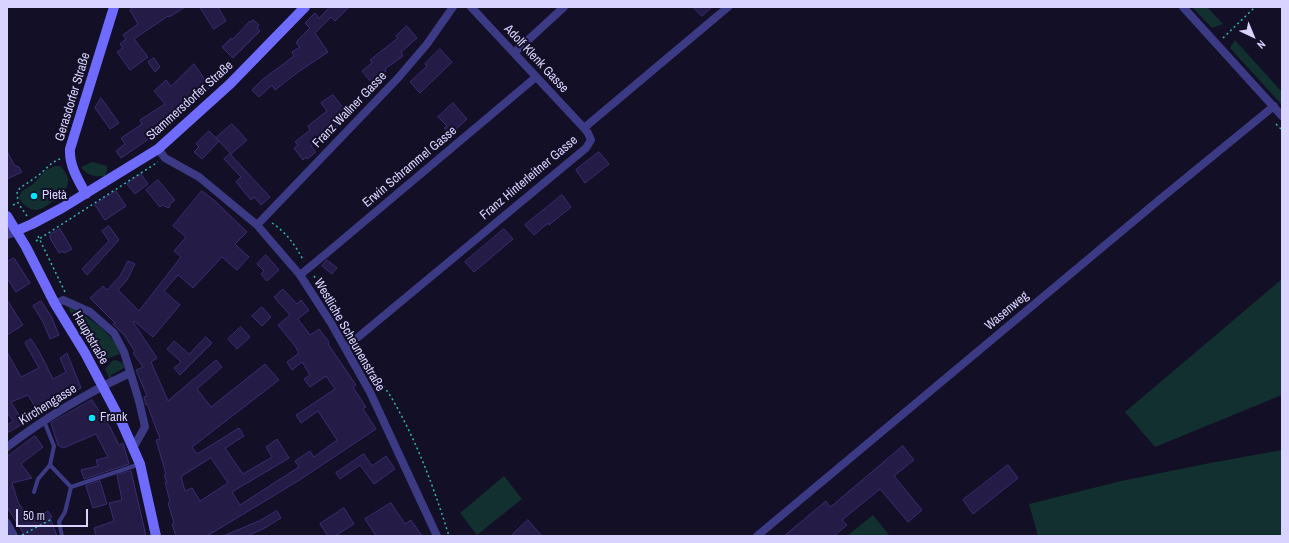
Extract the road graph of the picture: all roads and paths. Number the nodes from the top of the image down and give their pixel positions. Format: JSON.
{"nodes":[{"id":1,"x":114,"y":7,"type":"edge"},
{"id":2,"x":305,"y":7,"type":"edge"},
{"id":3,"x":453,"y":7,"type":"edge"},
{"id":4,"x":471,"y":7,"type":"edge"},
{"id":5,"x":564,"y":7,"type":"edge"},
{"id":6,"x":728,"y":7,"type":"edge"},
{"id":7,"x":1183,"y":7,"type":"edge"},
{"id":8,"x":1255,"y":7,"type":"edge"},
{"id":9,"x":1217,"y":43,"type":"junction"},
{"id":10,"x":514,"y":53,"type":"junction"},
{"id":11,"x":536,"y":77,"type":"junction"},
{"id":12,"x":1274,"y":106,"type":"junction"},
{"id":13,"x":1282,"y":116,"type":"edge"},
{"id":14,"x":584,"y":128,"type":"junction"},
{"id":15,"x":162,"y":154,"type":"junction"},
{"id":16,"x":70,"y":156,"type":"junction"},
{"id":17,"x":86,"y":194,"type":"junction"},
{"id":18,"x":18,"y":203,"type":"junction"},
{"id":19,"x":13,"y":206,"type":"dead end"},
{"id":20,"x":7,"y":216,"type":"edge"},
{"id":21,"x":27,"y":216,"type":"dead end"},
{"id":22,"x":258,"y":224,"type":"junction"},
{"id":23,"x":11,"y":232,"type":"edge"},
{"id":24,"x":38,"y":236,"type":"dead end"},
{"id":25,"x":40,"y":239,"type":"junction"},
{"id":26,"x":36,"y":241,"type":"dead end"},
{"id":27,"x":300,"y":275,"type":"junction"},
{"id":28,"x":70,"y":303,"type":"junction"},
{"id":29,"x":56,"y":304,"type":"junction"},
{"id":30,"x":345,"y":348,"type":"junction"},
{"id":31,"x":130,"y":373,"type":"junction"},
{"id":32,"x":103,"y":386,"type":"junction"},
{"id":33,"x":44,"y":421,"type":"junction"},
{"id":34,"x":7,"y":447,"type":"edge"},
{"id":35,"x":133,"y":448,"type":"junction"},
{"id":36,"x":140,"y":464,"type":"junction"},
{"id":37,"x":50,"y":465,"type":"junction"},
{"id":38,"x":71,"y":487,"type":"junction"},
{"id":39,"x":34,"y":492,"type":"dead end"},
{"id":40,"x":59,"y":522,"type":"junction"},
{"id":41,"x":7,"y":523,"type":"edge"},
{"id":42,"x":14,"y":536,"type":"edge"},
{"id":43,"x":21,"y":536,"type":"edge"},
{"id":44,"x":62,"y":536,"type":"edge"},
{"id":45,"x":156,"y":536,"type":"edge"},
{"id":46,"x":437,"y":536,"type":"edge"},
{"id":47,"x":756,"y":536,"type":"edge"}],
"edges":[{"from":1,"to":16,"type":"main road","name":"Gerasdorfer Straße"},
{"from":2,"to":15,"type":"main road","name":"Stammersdorfer Straße"},
{"from":3,"to":22,"type":"street","name":"Franz Wallner Gasse"},
{"from":4,"to":10,"type":"street","name":"Adolf Klenk Gasse"},
{"from":5,"to":10,"type":"street"},
{"from":6,"to":14,"type":"street","name":"Franz Hinterleitner Gasse"},
{"from":7,"to":9,"type":"street"},
{"from":8,"to":9,"type":"path"},
{"from":9,"to":12,"type":"street"},
{"from":10,"to":11,"type":"street","name":"Adolf Klenk Gasse"},
{"from":11,"to":14,"type":"street","name":"Adolf Klenk Gasse"},
{"from":11,"to":27,"type":"street","name":"Erwin Schrammel Gasse"},
{"from":12,"to":13,"type":"street"},
{"from":12,"to":47,"type":"street","name":"Wasenweg"},
{"from":14,"to":30,"type":"street","name":"Franz Hinterleitner Gasse"},
{"from":15,"to":17,"type":"main road","name":"Stammersdorfer Straße"},
{"from":15,"to":22,"type":"street","name":"Westliche Scheunenstraße"},
{"from":15,"to":25,"type":"path"},
{"from":16,"to":17,"type":"main road","name":"Gerasdorfer Straße"},
{"from":16,"to":18,"type":"path"},
{"from":17,"to":23,"type":"main road","name":"Stammersdorfer Straße"},
{"from":18,"to":19,"type":"path"},
{"from":18,"to":21,"type":"path"},
{"from":20,"to":23,"type":"main road","name":"Hauptstraße"},
{"from":22,"to":27,"type":"street","name":"Westliche Scheunenstraße"},
{"from":23,"to":29,"type":"main road","name":"Hauptstraße"},
{"from":24,"to":25,"type":"path"},
{"from":25,"to":26,"type":"path"},
{"from":25,"to":28,"type":"path"},
{"from":27,"to":30,"type":"street","name":"Westliche Scheunenstraße"},
{"from":28,"to":29,"type":"street","name":"Hauptstraße"},
{"from":28,"to":31,"type":"street","name":"Hauptstraße"},
{"from":29,"to":32,"type":"main road","name":"Hauptstraße"},
{"from":30,"to":46,"type":"street","name":"Westliche Scheunenstraße"},
{"from":31,"to":32,"type":"street","name":"Hauptstraße"},
{"from":31,"to":35,"type":"street","name":"Hauptstraße"},
{"from":32,"to":33,"type":"street","name":"Kirchengasse"},
{"from":32,"to":35,"type":"main road","name":"Hauptstraße"},
{"from":33,"to":34,"type":"street","name":"Kirchengasse"},
{"from":33,"to":37,"type":"lane"},
{"from":35,"to":36,"type":"main road","name":"Hauptstraße"},
{"from":36,"to":38,"type":"lane"},
{"from":36,"to":45,"type":"main road","name":"Hauptstraße"},
{"from":37,"to":38,"type":"lane"},
{"from":37,"to":39,"type":"lane"},
{"from":38,"to":40,"type":"lane"},
{"from":40,"to":43,"type":"path"},
{"from":40,"to":44,"type":"lane"},
{"from":41,"to":42,"type":"street"}]}
